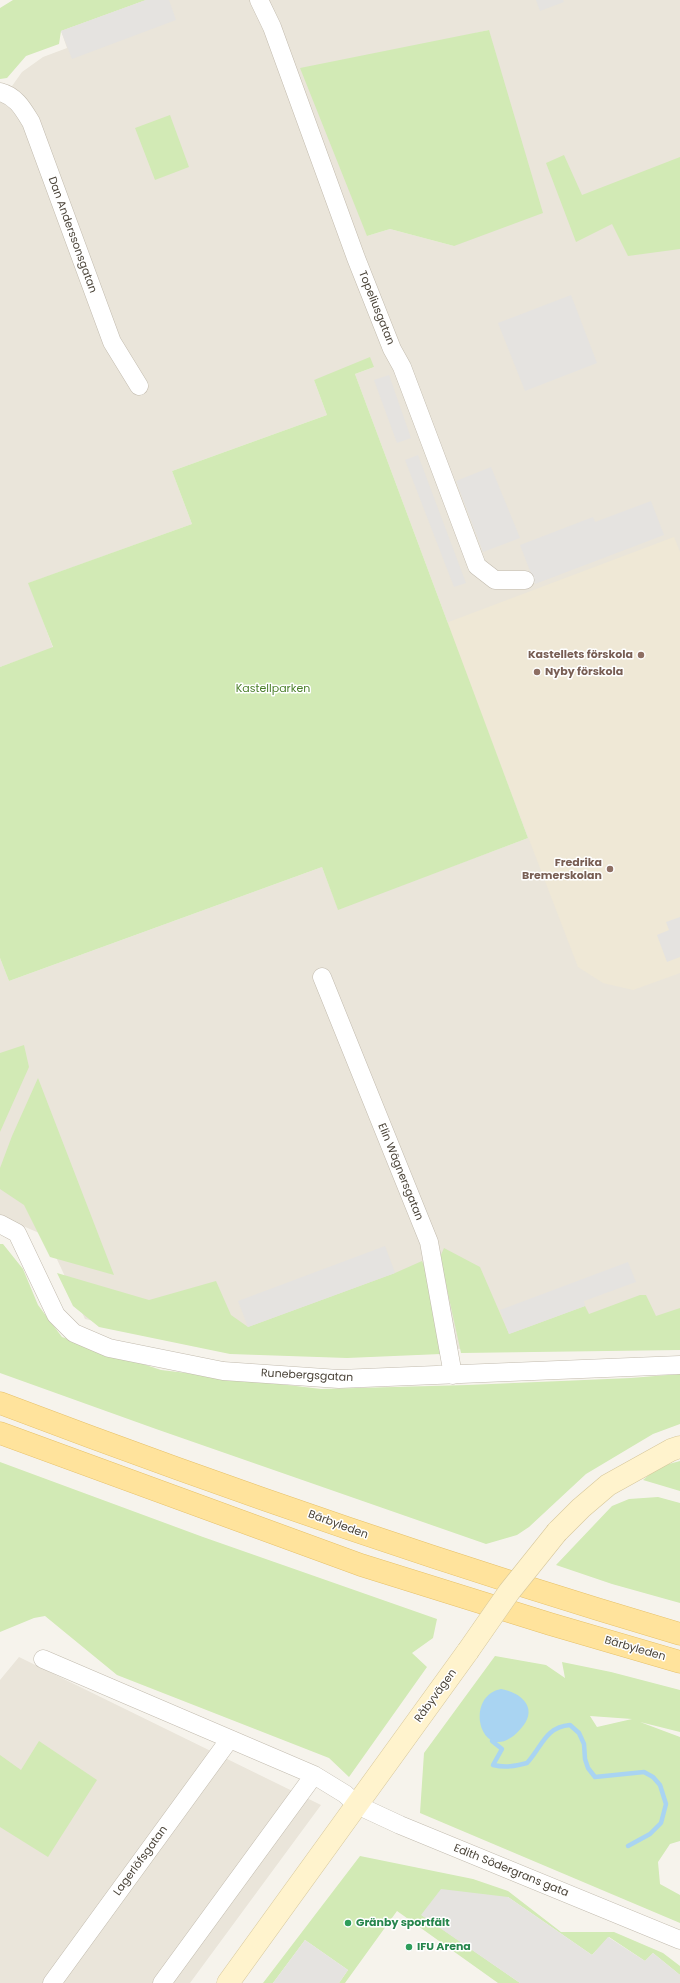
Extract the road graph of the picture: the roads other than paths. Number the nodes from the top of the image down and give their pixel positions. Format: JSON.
{"nodes":[{"id":1,"x":259,"y":0,"type":"edge"},
{"id":2,"x":0,"y":92,"type":"edge"},
{"id":3,"x":139,"y":386,"type":"dead end"},
{"id":4,"x":525,"y":580,"type":"dead end"},
{"id":5,"x":322,"y":977,"type":"dead end"},
{"id":6,"x":0,"y":1224,"type":"edge"},
{"id":7,"x":680,"y":1365,"type":"edge"},
{"id":8,"x":453,"y":1375,"type":"junction"},
{"id":9,"x":0,"y":1404,"type":"edge"},
{"id":10,"x":0,"y":1433,"type":"edge"},
{"id":11,"x":680,"y":1447,"type":"edge"},
{"id":12,"x":680,"y":1634,"type":"edge"},
{"id":13,"x":43,"y":1659,"type":"dead end"},
{"id":14,"x":680,"y":1662,"type":"edge"},
{"id":15,"x":229,"y":1740,"type":"junction"},
{"id":16,"x":314,"y":1775,"type":"junction"},
{"id":17,"x":351,"y":1800,"type":"junction"},
{"id":18,"x":680,"y":1940,"type":"edge"},
{"id":19,"x":52,"y":1983,"type":"edge"},
{"id":20,"x":162,"y":1983,"type":"edge"},
{"id":21,"x":228,"y":1983,"type":"edge"}],
"edges":[{"from":1,"to":4,"type":"street","name":"Topeliusgatan"},
{"from":2,"to":3,"type":"street","name":"Dan Anderssonsgatan"},
{"from":5,"to":8,"type":"street","name":"Elin Wägnersgatan"},
{"from":6,"to":8,"type":"street","name":"Runebergsgatan"},
{"from":7,"to":8,"type":"street","name":"Runebergsgatan"},
{"from":9,"to":12,"type":"main road","name":"Bärbyleden"},
{"from":10,"to":14,"type":"main road","name":"Bärbyleden"},
{"from":11,"to":17,"type":"main road","name":"Råbyvägen","bridge":true},
{"from":13,"to":15,"type":"street"},
{"from":15,"to":16,"type":"street"},
{"from":15,"to":19,"type":"street","name":"Lagerlöfsgatan"},
{"from":16,"to":17,"type":"street"},
{"from":16,"to":20,"type":"street"},
{"from":17,"to":18,"type":"street","name":"Edith Södergrans gata"},
{"from":17,"to":21,"type":"main road","name":"Råbyvägen"}]}
